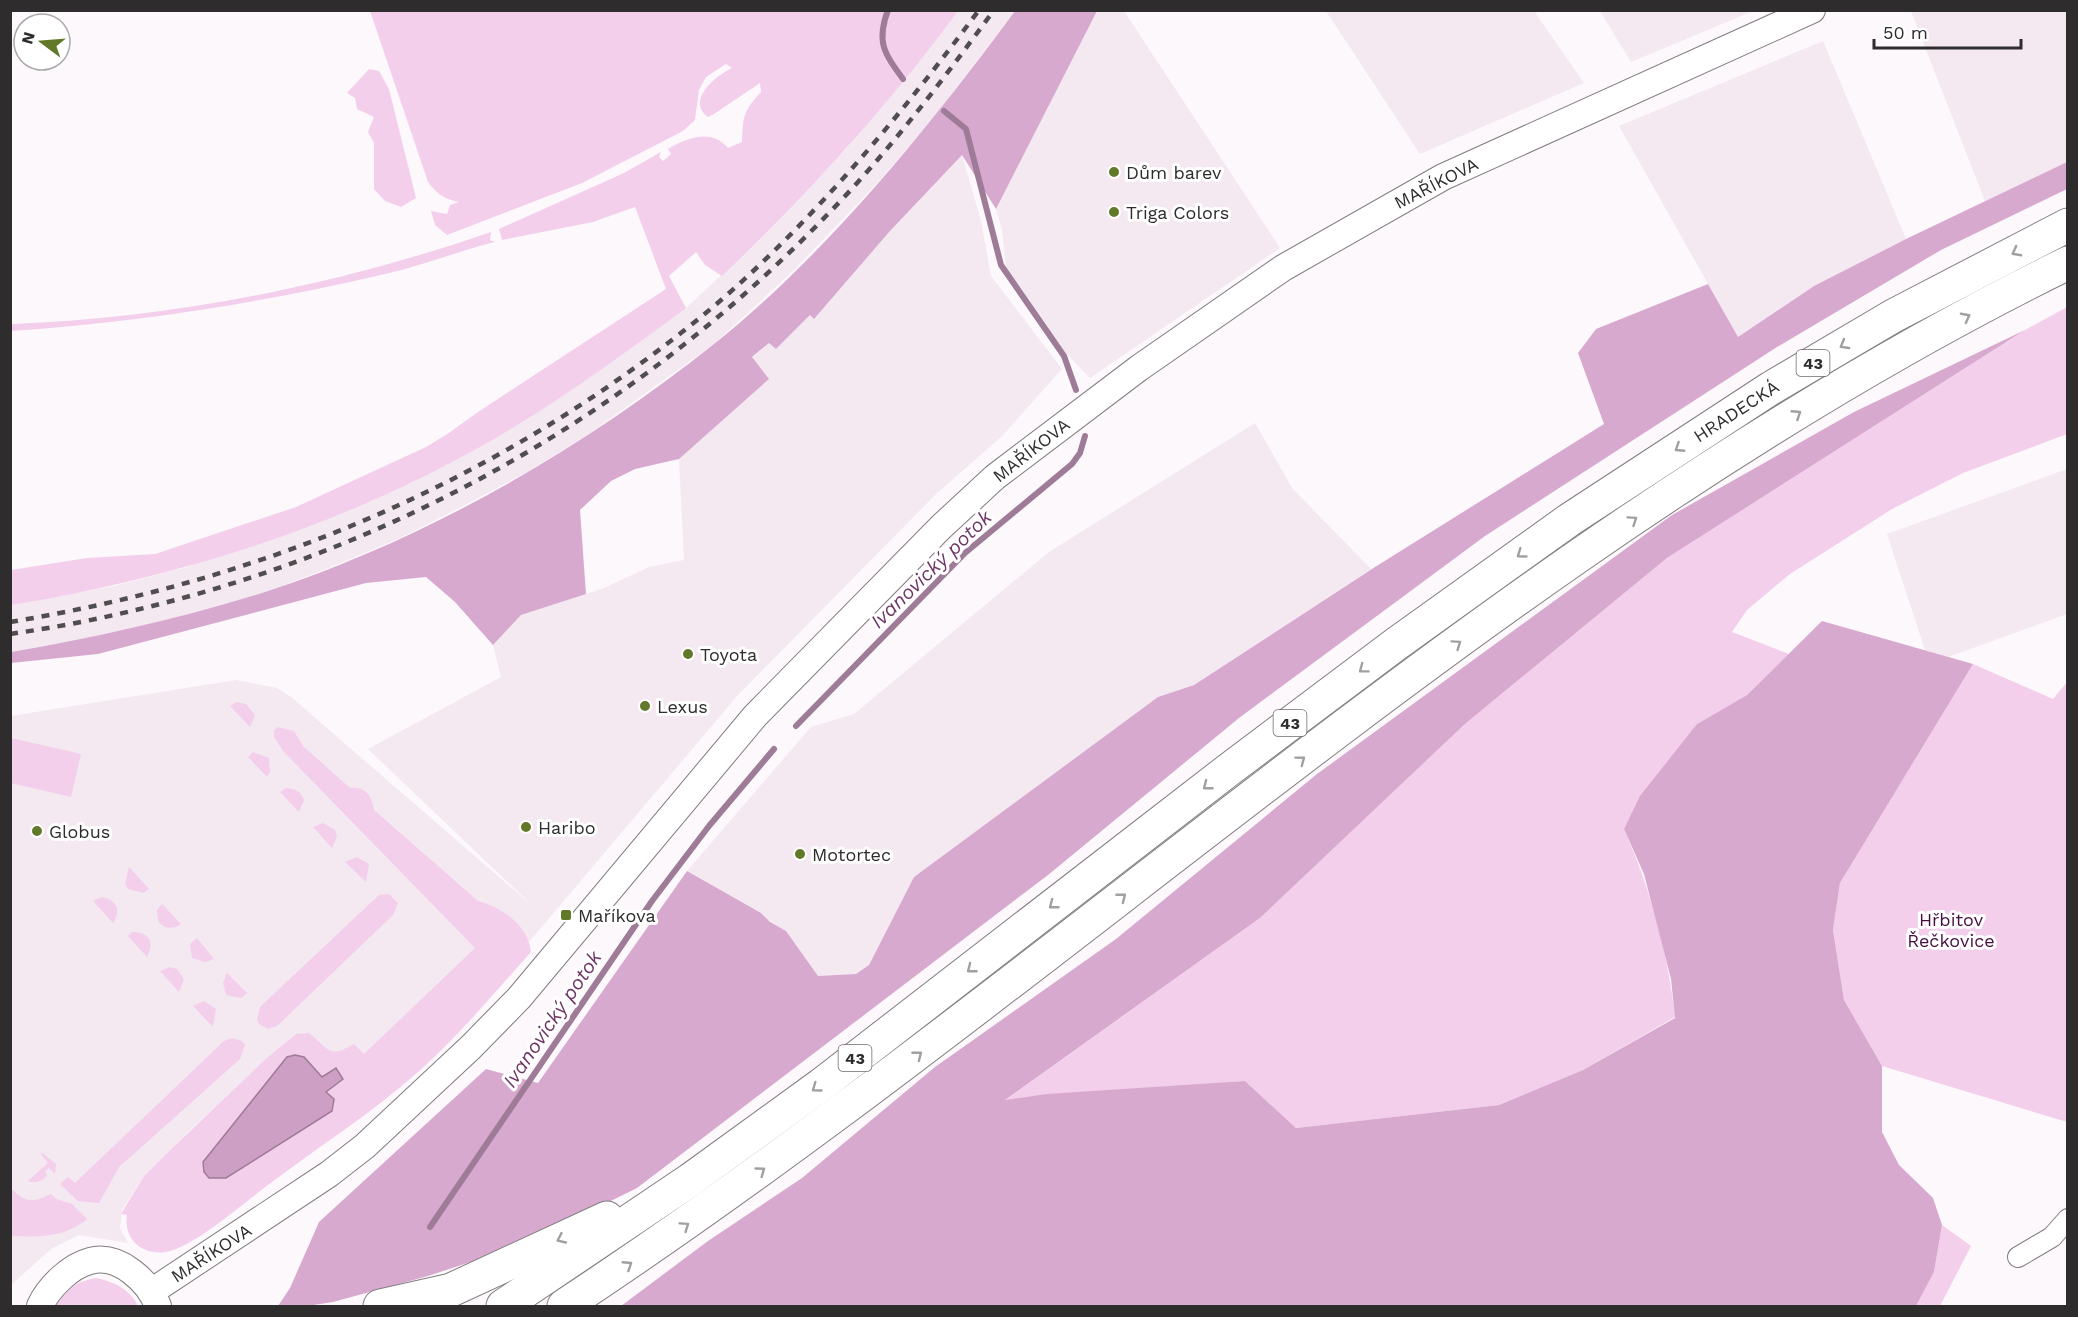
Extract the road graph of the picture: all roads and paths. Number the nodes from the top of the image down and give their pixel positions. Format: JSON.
{"nodes":[{"id":1,"x":1812,"y":10,"type":"edge"},
{"id":2,"x":2067,"y":225,"type":"edge"},
{"id":3,"x":2067,"y":263,"type":"edge"},
{"id":4,"x":690,"y":1180,"type":"junction"},
{"id":5,"x":2067,"y":1219,"type":"edge"},
{"id":6,"x":2018,"y":1257,"type":"dead end"},
{"id":7,"x":154,"y":1299,"type":"edge"},
{"id":8,"x":40,"y":1306,"type":"edge"},
{"id":9,"x":380,"y":1306,"type":"edge"},
{"id":10,"x":503,"y":1306,"type":"edge"},
{"id":11,"x":564,"y":1306,"type":"edge"}],
"edges":[{"from":1,"to":7,"type":"street","name":"MAŘÍKOVA"},
{"from":2,"to":4,"type":"highway","name":"HRADECKÁ","number":"43","one_way":true},
{"from":11,"to":3,"type":"highway","number":"43","one_way":true},
{"from":4,"to":9,"type":"highway","one_way":true},
{"from":4,"to":10,"type":"highway","number":"43"},
{"from":5,"to":6,"type":"street"},
{"from":7,"to":8,"type":"street"}]}
